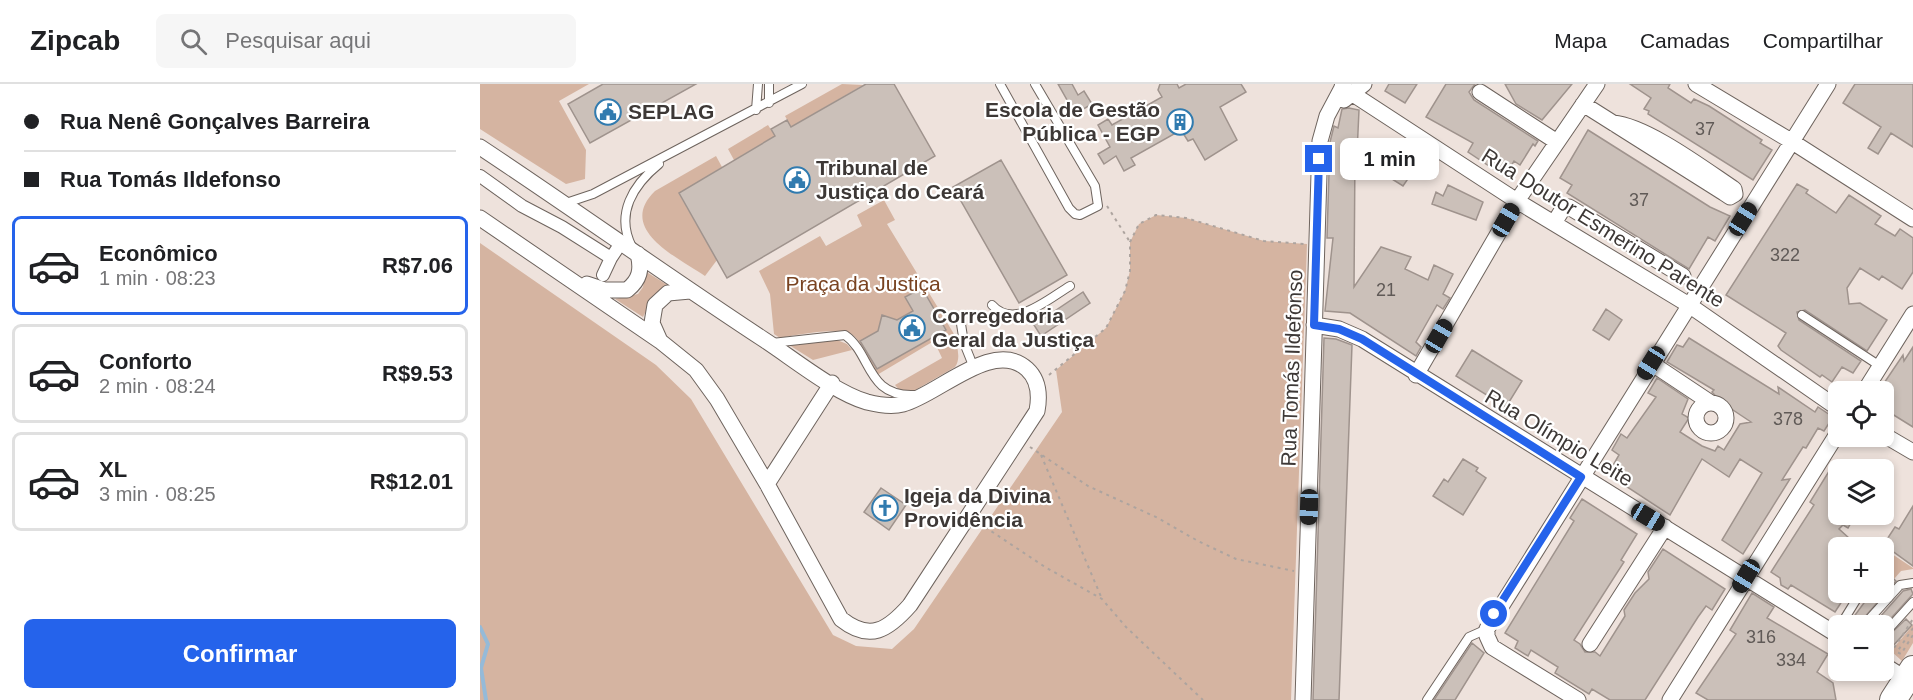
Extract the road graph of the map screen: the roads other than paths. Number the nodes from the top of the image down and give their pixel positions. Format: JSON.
{"nodes":[{"id":1,"x":758,"y":84,"type":"edge"},
{"id":2,"x":769,"y":84,"type":"edge"},
{"id":3,"x":802,"y":84,"type":"edge"},
{"id":4,"x":1000,"y":84,"type":"edge"},
{"id":5,"x":1035,"y":84,"type":"edge"},
{"id":6,"x":1364,"y":84,"type":"edge"},
{"id":7,"x":1597,"y":84,"type":"edge"},
{"id":8,"x":1696,"y":84,"type":"edge"},
{"id":9,"x":1828,"y":84,"type":"edge"},
{"id":10,"x":1346,"y":88,"type":"edge"},
{"id":11,"x":1480,"y":92,"type":"dead end"},
{"id":12,"x":769,"y":103,"type":"junction"},
{"id":13,"x":1584,"y":104,"type":"junction"},
{"id":14,"x":756,"y":110,"type":"junction"},
{"id":15,"x":1791,"y":141,"type":"junction"},
{"id":16,"x":1557,"y":142,"type":"junction"},
{"id":17,"x":480,"y":147,"type":"edge"},
{"id":18,"x":672,"y":154,"type":"junction"},
{"id":19,"x":480,"y":176,"type":"edge"},
{"id":20,"x":1714,"y":181,"type":"dead end"},
{"id":21,"x":1517,"y":201,"type":"junction"},
{"id":22,"x":564,"y":203,"type":"junction"},
{"id":23,"x":480,"y":218,"type":"edge"},
{"id":24,"x":1913,"y":219,"type":"edge"},
{"id":25,"x":1554,"y":223,"type":"junction"},
{"id":26,"x":637,"y":253,"type":"junction"},
{"id":27,"x":603,"y":275,"type":"dead end"},
{"id":28,"x":1683,"y":276,"type":"dead end"},
{"id":29,"x":569,"y":279,"type":"junction"},
{"id":30,"x":1070,"y":286,"type":"dead end"},
{"id":31,"x":690,"y":291,"type":"junction"},
{"id":32,"x":992,"y":305,"type":"dead end"},
{"id":33,"x":1689,"y":305,"type":"junction"},
{"id":34,"x":1913,"y":314,"type":"edge"},
{"id":35,"x":1802,"y":315,"type":"dead end"},
{"id":36,"x":961,"y":324,"type":"dead end"},
{"id":37,"x":1314,"y":325,"type":"junction"},
{"id":38,"x":660,"y":341,"type":"junction"},
{"id":39,"x":770,"y":343,"type":"junction"},
{"id":40,"x":1651,"y":363,"type":"junction"},
{"id":41,"x":1880,"y":366,"type":"junction"},
{"id":42,"x":974,"y":368,"type":"junction"},
{"id":43,"x":1416,"y":375,"type":"junction"},
{"id":44,"x":1871,"y":381,"type":"edge"},
{"id":45,"x":832,"y":384,"type":"junction"},
{"id":46,"x":925,"y":395,"type":"junction"},
{"id":47,"x":1828,"y":401,"type":"edge"},
{"id":48,"x":1711,"y":403,"type":"dead end"},
{"id":49,"x":1894,"y":441,"type":"edge"},
{"id":50,"x":1829,"y":447,"type":"edge"},
{"id":51,"x":1913,"y":452,"type":"edge"},
{"id":52,"x":1581,"y":477,"type":"junction"},
{"id":53,"x":767,"y":484,"type":"junction"},
{"id":54,"x":1665,"y":527,"type":"junction"},
{"id":55,"x":1746,"y":576,"type":"junction"},
{"id":56,"x":1913,"y":583,"type":"edge"},
{"id":57,"x":1913,"y":602,"type":"edge"},
{"id":58,"x":1873,"y":615,"type":"edge"},
{"id":59,"x":1894,"y":623,"type":"edge"},
{"id":60,"x":1487,"y":628,"type":"junction"},
{"id":61,"x":1828,"y":629,"type":"edge"},
{"id":62,"x":1590,"y":644,"type":"dead end"},
{"id":63,"x":1303,"y":700,"type":"edge"},
{"id":64,"x":1427,"y":700,"type":"edge"},
{"id":65,"x":1578,"y":700,"type":"edge"},
{"id":66,"x":1670,"y":700,"type":"edge"}],
"edges":[{"from":1,"to":14,"type":"lane"},
{"from":2,"to":12,"type":"lane"},
{"from":3,"to":12,"type":"lane"},
{"from":4,"to":5,"type":"lane"},
{"from":6,"to":10,"type":"street","name":"Rua Tomás Ildefonso"},
{"from":7,"to":13,"type":"street"},
{"from":8,"to":15,"type":"street"},
{"from":9,"to":15,"type":"street"},
{"from":10,"to":21,"type":"street","name":"Rua Doutor Esmerino Parente"},
{"from":10,"to":37,"type":"street","name":"Rua Tomás Ildefonso"},
{"from":11,"to":16,"type":"street"},
{"from":12,"to":14,"type":"lane"},
{"from":13,"to":16,"type":"street"},
{"from":13,"to":20,"type":"street"},
{"from":14,"to":18,"type":"lane"},
{"from":15,"to":24,"type":"street"},
{"from":15,"to":33,"type":"street"},
{"from":16,"to":21,"type":"street"},
{"from":17,"to":22,"type":"street"},
{"from":18,"to":22,"type":"lane"},
{"from":18,"to":26,"type":"lane"},
{"from":19,"to":27,"type":"street"},
{"from":21,"to":25,"type":"street","name":"Rua Doutor Esmerino Parente"},
{"from":21,"to":43,"type":"street"},
{"from":22,"to":26,"type":"street"},
{"from":23,"to":29,"type":"street"},
{"from":25,"to":28,"type":"street"},
{"from":25,"to":33,"type":"street","name":"Rua Doutor Esmerino Parente"},
{"from":26,"to":29,"type":"street"},
{"from":26,"to":31,"type":"street"},
{"from":29,"to":38,"type":"street"},
{"from":30,"to":32,"type":"lane"},
{"from":31,"to":38,"type":"street"},
{"from":31,"to":39,"type":"street"},
{"from":33,"to":40,"type":"street"},
{"from":33,"to":47,"type":"street","name":"Rua Doutor Esmerino Parente"},
{"from":34,"to":41,"type":"street"},
{"from":35,"to":41,"type":"lane"},
{"from":36,"to":42,"type":"lane"},
{"from":37,"to":43,"type":"street","name":"Rua Olímpio Leite"},
{"from":37,"to":63,"type":"street","name":"Rua Tomás Ildefonso"},
{"from":38,"to":53,"type":"street"},
{"from":39,"to":45,"type":"street"},
{"from":39,"to":46,"type":"lane"},
{"from":40,"to":48,"type":"street"},
{"from":40,"to":52,"type":"street"},
{"from":41,"to":44,"type":"street"},
{"from":42,"to":46,"type":"street"},
{"from":42,"to":53,"type":"street"},
{"from":43,"to":52,"type":"street","name":"Rua Olímpio Leite"},
{"from":45,"to":46,"type":"street"},
{"from":45,"to":53,"type":"street"},
{"from":49,"to":51,"type":"street"},
{"from":50,"to":55,"type":"street"},
{"from":52,"to":54,"type":"street","name":"Rua Olímpio Leite"},
{"from":52,"to":60,"type":"street"},
{"from":54,"to":55,"type":"street","name":"Rua Olímpio Leite"},
{"from":54,"to":62,"type":"street"},
{"from":55,"to":61,"type":"street","name":"Rua Olímpio Leite"},
{"from":55,"to":66,"type":"street"},
{"from":56,"to":58,"type":"lane"},
{"from":57,"to":59,"type":"lane"},
{"from":60,"to":64,"type":"lane"},
{"from":60,"to":65,"type":"street"}]}
